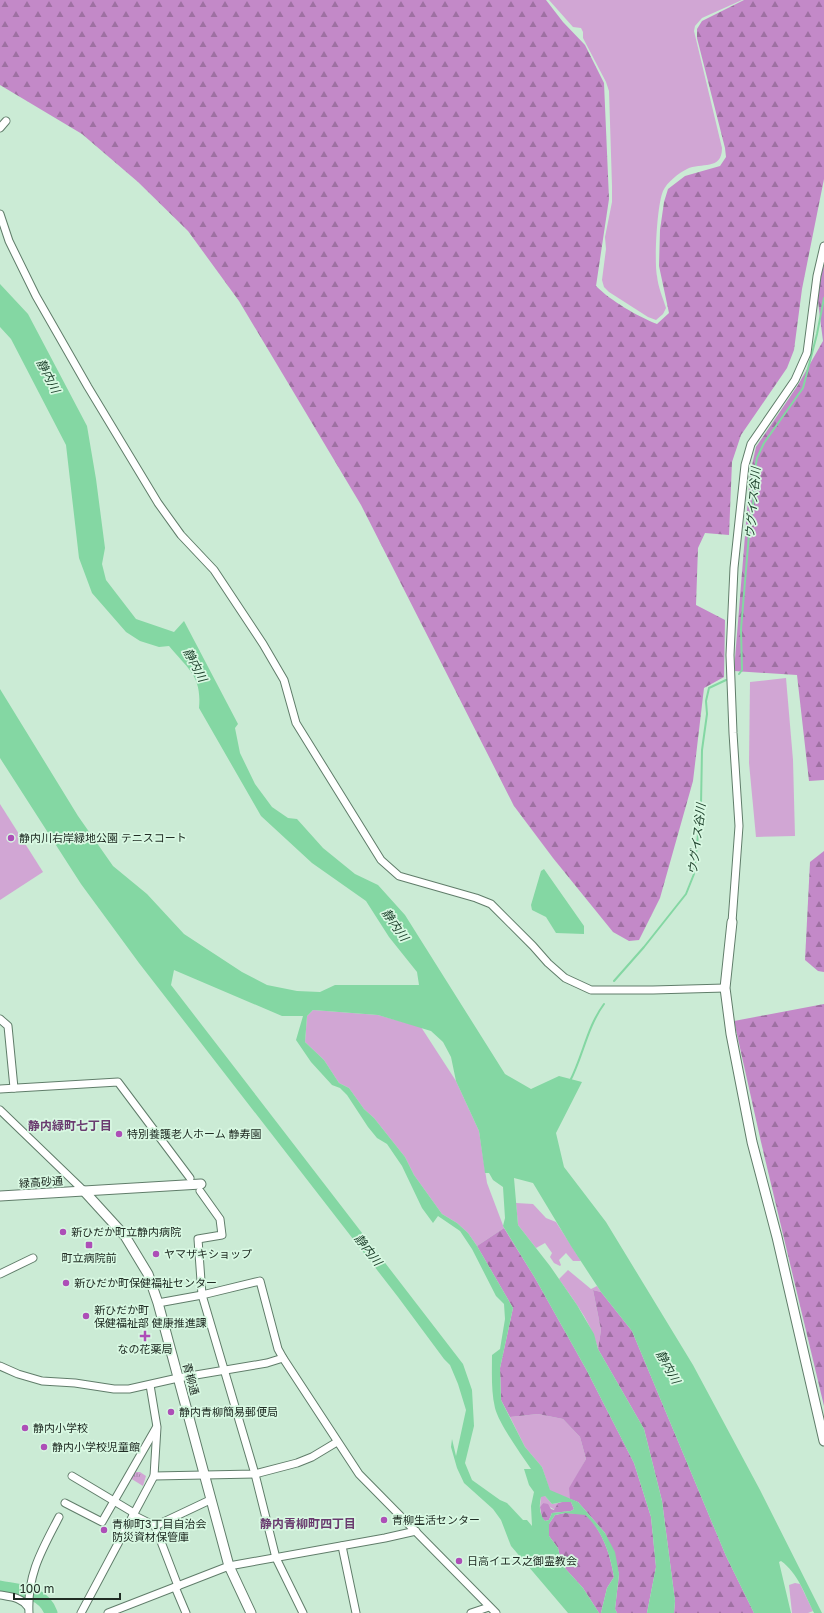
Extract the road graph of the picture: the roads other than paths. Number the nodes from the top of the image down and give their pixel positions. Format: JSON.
{"nodes":[{"id":1,"x":6,"y":121,"type":"dead end"},
{"id":2,"x":0,"y":128,"type":"edge"},
{"id":3,"x":0,"y":214,"type":"edge"},
{"id":4,"x":824,"y":246,"type":"edge"},
{"id":5,"x":732,"y":922,"type":"joint"},
{"id":6,"x":725,"y":988,"type":"junction"},
{"id":7,"x":0,"y":1019,"type":"edge"},
{"id":8,"x":14,"y":1088,"type":"junction"},
{"id":9,"x":0,"y":1089,"type":"edge"},
{"id":10,"x":0,"y":1110,"type":"edge"},
{"id":11,"x":190,"y":1178,"type":"dead end"},
{"id":12,"x":201,"y":1187,"type":"joint"},
{"id":13,"x":84,"y":1191,"type":"junction"},
{"id":14,"x":0,"y":1196,"type":"edge"},
{"id":15,"x":33,"y":1258,"type":"dead end"},
{"id":16,"x":0,"y":1274,"type":"edge"},
{"id":17,"x":202,"y":1296,"type":"junction"},
{"id":18,"x":158,"y":1303,"type":"junction"},
{"id":19,"x":283,"y":1358,"type":"junction"},
{"id":20,"x":0,"y":1366,"type":"edge"},
{"id":21,"x":224,"y":1371,"type":"junction"},
{"id":22,"x":178,"y":1378,"type":"junction"},
{"id":23,"x":150,"y":1384,"type":"junction"},
{"id":24,"x":157,"y":1427,"type":"junction"},
{"id":25,"x":824,"y":1441,"type":"edge"},
{"id":26,"x":337,"y":1442,"type":"junction"},
{"id":27,"x":255,"y":1474,"type":"junction"},
{"id":28,"x":204,"y":1475,"type":"junction"},
{"id":29,"x":72,"y":1476,"type":"dead end"},
{"id":30,"x":154,"y":1476,"type":"junction"},
{"id":31,"x":210,"y":1500,"type":"junction"},
{"id":32,"x":113,"y":1501,"type":"junction"},
{"id":33,"x":65,"y":1503,"type":"dead end"},
{"id":34,"x":134,"y":1514,"type":"junction"},
{"id":35,"x":59,"y":1517,"type":"dead end"},
{"id":36,"x":155,"y":1526,"type":"junction"},
{"id":37,"x":416,"y":1531,"type":"junction"},
{"id":38,"x":342,"y":1546,"type":"junction"},
{"id":39,"x":276,"y":1558,"type":"junction"},
{"id":40,"x":229,"y":1566,"type":"junction"},
{"id":41,"x":177,"y":1586,"type":"junction"},
{"id":42,"x":0,"y":1595,"type":"edge"},
{"id":43,"x":29,"y":1606,"type":"edge"},
{"id":44,"x":489,"y":1607,"type":"junction"},
{"id":45,"x":81,"y":1613,"type":"edge"},
{"id":46,"x":110,"y":1613,"type":"edge"},
{"id":47,"x":186,"y":1613,"type":"edge"},
{"id":48,"x":251,"y":1613,"type":"edge"},
{"id":49,"x":303,"y":1613,"type":"edge"},
{"id":50,"x":356,"y":1613,"type":"edge"},
{"id":51,"x":471,"y":1613,"type":"edge"},
{"id":52,"x":496,"y":1613,"type":"edge"}],
"edges":[{"from":1,"to":2,"type":"street"},
{"from":3,"to":6,"type":"street"},
{"from":4,"to":5,"type":"street"},
{"from":5,"to":6,"type":"street"},
{"from":6,"to":25,"type":"street"},
{"from":7,"to":8,"type":"street"},
{"from":8,"to":9,"type":"street"},
{"from":8,"to":11,"type":"street"},
{"from":10,"to":13,"type":"street"},
{"from":12,"to":13,"type":"street","name":"緑高砂通"},
{"from":12,"to":17,"type":"street"},
{"from":13,"to":14,"type":"street","name":"緑高砂通"},
{"from":13,"to":18,"type":"street","name":"青柳通"},
{"from":15,"to":16,"type":"street"},
{"from":17,"to":18,"type":"street"},
{"from":17,"to":19,"type":"street"},
{"from":17,"to":21,"type":"street"},
{"from":18,"to":22,"type":"street","name":"青柳通"},
{"from":19,"to":21,"type":"street"},
{"from":19,"to":26,"type":"street"},
{"from":20,"to":23,"type":"street"},
{"from":21,"to":22,"type":"street"},
{"from":21,"to":27,"type":"street"},
{"from":22,"to":23,"type":"street"},
{"from":22,"to":28,"type":"street","name":"青柳通"},
{"from":23,"to":24,"type":"street"},
{"from":24,"to":30,"type":"street"},
{"from":24,"to":32,"type":"street"},
{"from":26,"to":27,"type":"street"},
{"from":26,"to":37,"type":"street"},
{"from":27,"to":28,"type":"street"},
{"from":27,"to":39,"type":"street"},
{"from":28,"to":30,"type":"street"},
{"from":28,"to":31,"type":"street","name":"青柳通"},
{"from":29,"to":32,"type":"street"},
{"from":30,"to":34,"type":"street"},
{"from":31,"to":36,"type":"street"},
{"from":31,"to":40,"type":"street","name":"青柳通"},
{"from":32,"to":33,"type":"street"},
{"from":32,"to":34,"type":"street"},
{"from":34,"to":36,"type":"street"},
{"from":34,"to":45,"type":"street"},
{"from":35,"to":43,"type":"street"},
{"from":36,"to":41,"type":"street"},
{"from":37,"to":38,"type":"street"},
{"from":37,"to":44,"type":"street"},
{"from":38,"to":39,"type":"street"},
{"from":38,"to":50,"type":"street"},
{"from":39,"to":40,"type":"street"},
{"from":39,"to":49,"type":"street"},
{"from":40,"to":41,"type":"street"},
{"from":40,"to":48,"type":"street","name":"青柳通"},
{"from":41,"to":46,"type":"street"},
{"from":41,"to":47,"type":"street"},
{"from":42,"to":43,"type":"street"},
{"from":44,"to":51,"type":"street"},
{"from":44,"to":52,"type":"street"}]}
